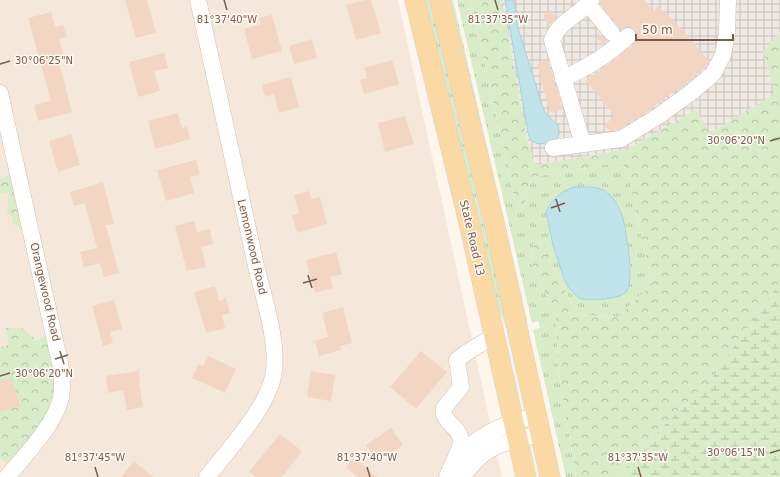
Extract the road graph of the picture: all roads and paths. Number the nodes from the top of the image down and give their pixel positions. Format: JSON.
{"nodes":[{"id":1,"x":198,"y":0,"type":"edge"},
{"id":2,"x":415,"y":0,"type":"edge"},
{"id":3,"x":440,"y":0,"type":"edge"},
{"id":4,"x":728,"y":0,"type":"edge"},
{"id":5,"x":590,"y":2,"type":"edge"},
{"id":6,"x":612,"y":33,"type":"dead end"},
{"id":7,"x":628,"y":36,"type":"dead end"},
{"id":8,"x":563,"y":79,"type":"junction"},
{"id":9,"x":0,"y":94,"type":"edge"},
{"id":10,"x":583,"y":144,"type":"junction"},
{"id":11,"x":553,"y":148,"type":"dead end"},
{"id":12,"x":495,"y":335,"type":"junction"},
{"id":13,"x":539,"y":425,"type":"junction"},
{"id":14,"x":516,"y":430,"type":"junction"},
{"id":15,"x":453,"y":472,"type":"edge"},
{"id":16,"x":8,"y":477,"type":"edge"},
{"id":17,"x":207,"y":477,"type":"edge"},
{"id":18,"x":526,"y":477,"type":"edge"},
{"id":19,"x":550,"y":477,"type":"edge"}],
"edges":[{"from":1,"to":17,"type":"street","name":"Lemonwood Road"},
{"from":2,"to":12,"type":"main road","name":"State Road 13"},
{"from":3,"to":13,"type":"main road"},
{"from":4,"to":10,"type":"street"},
{"from":5,"to":6,"type":"street"},
{"from":5,"to":8,"type":"street"},
{"from":7,"to":8,"type":"street"},
{"from":8,"to":10,"type":"street"},
{"from":9,"to":16,"type":"street","name":"Orangewood Road"},
{"from":10,"to":11,"type":"street"},
{"from":12,"to":14,"type":"main road","name":"State Road 13"},
{"from":12,"to":15,"type":"street"},
{"from":13,"to":14,"type":"street"},
{"from":13,"to":19,"type":"main road"},
{"from":14,"to":15,"type":"street"},
{"from":14,"to":18,"type":"main road","name":"State Road 13"}]}
